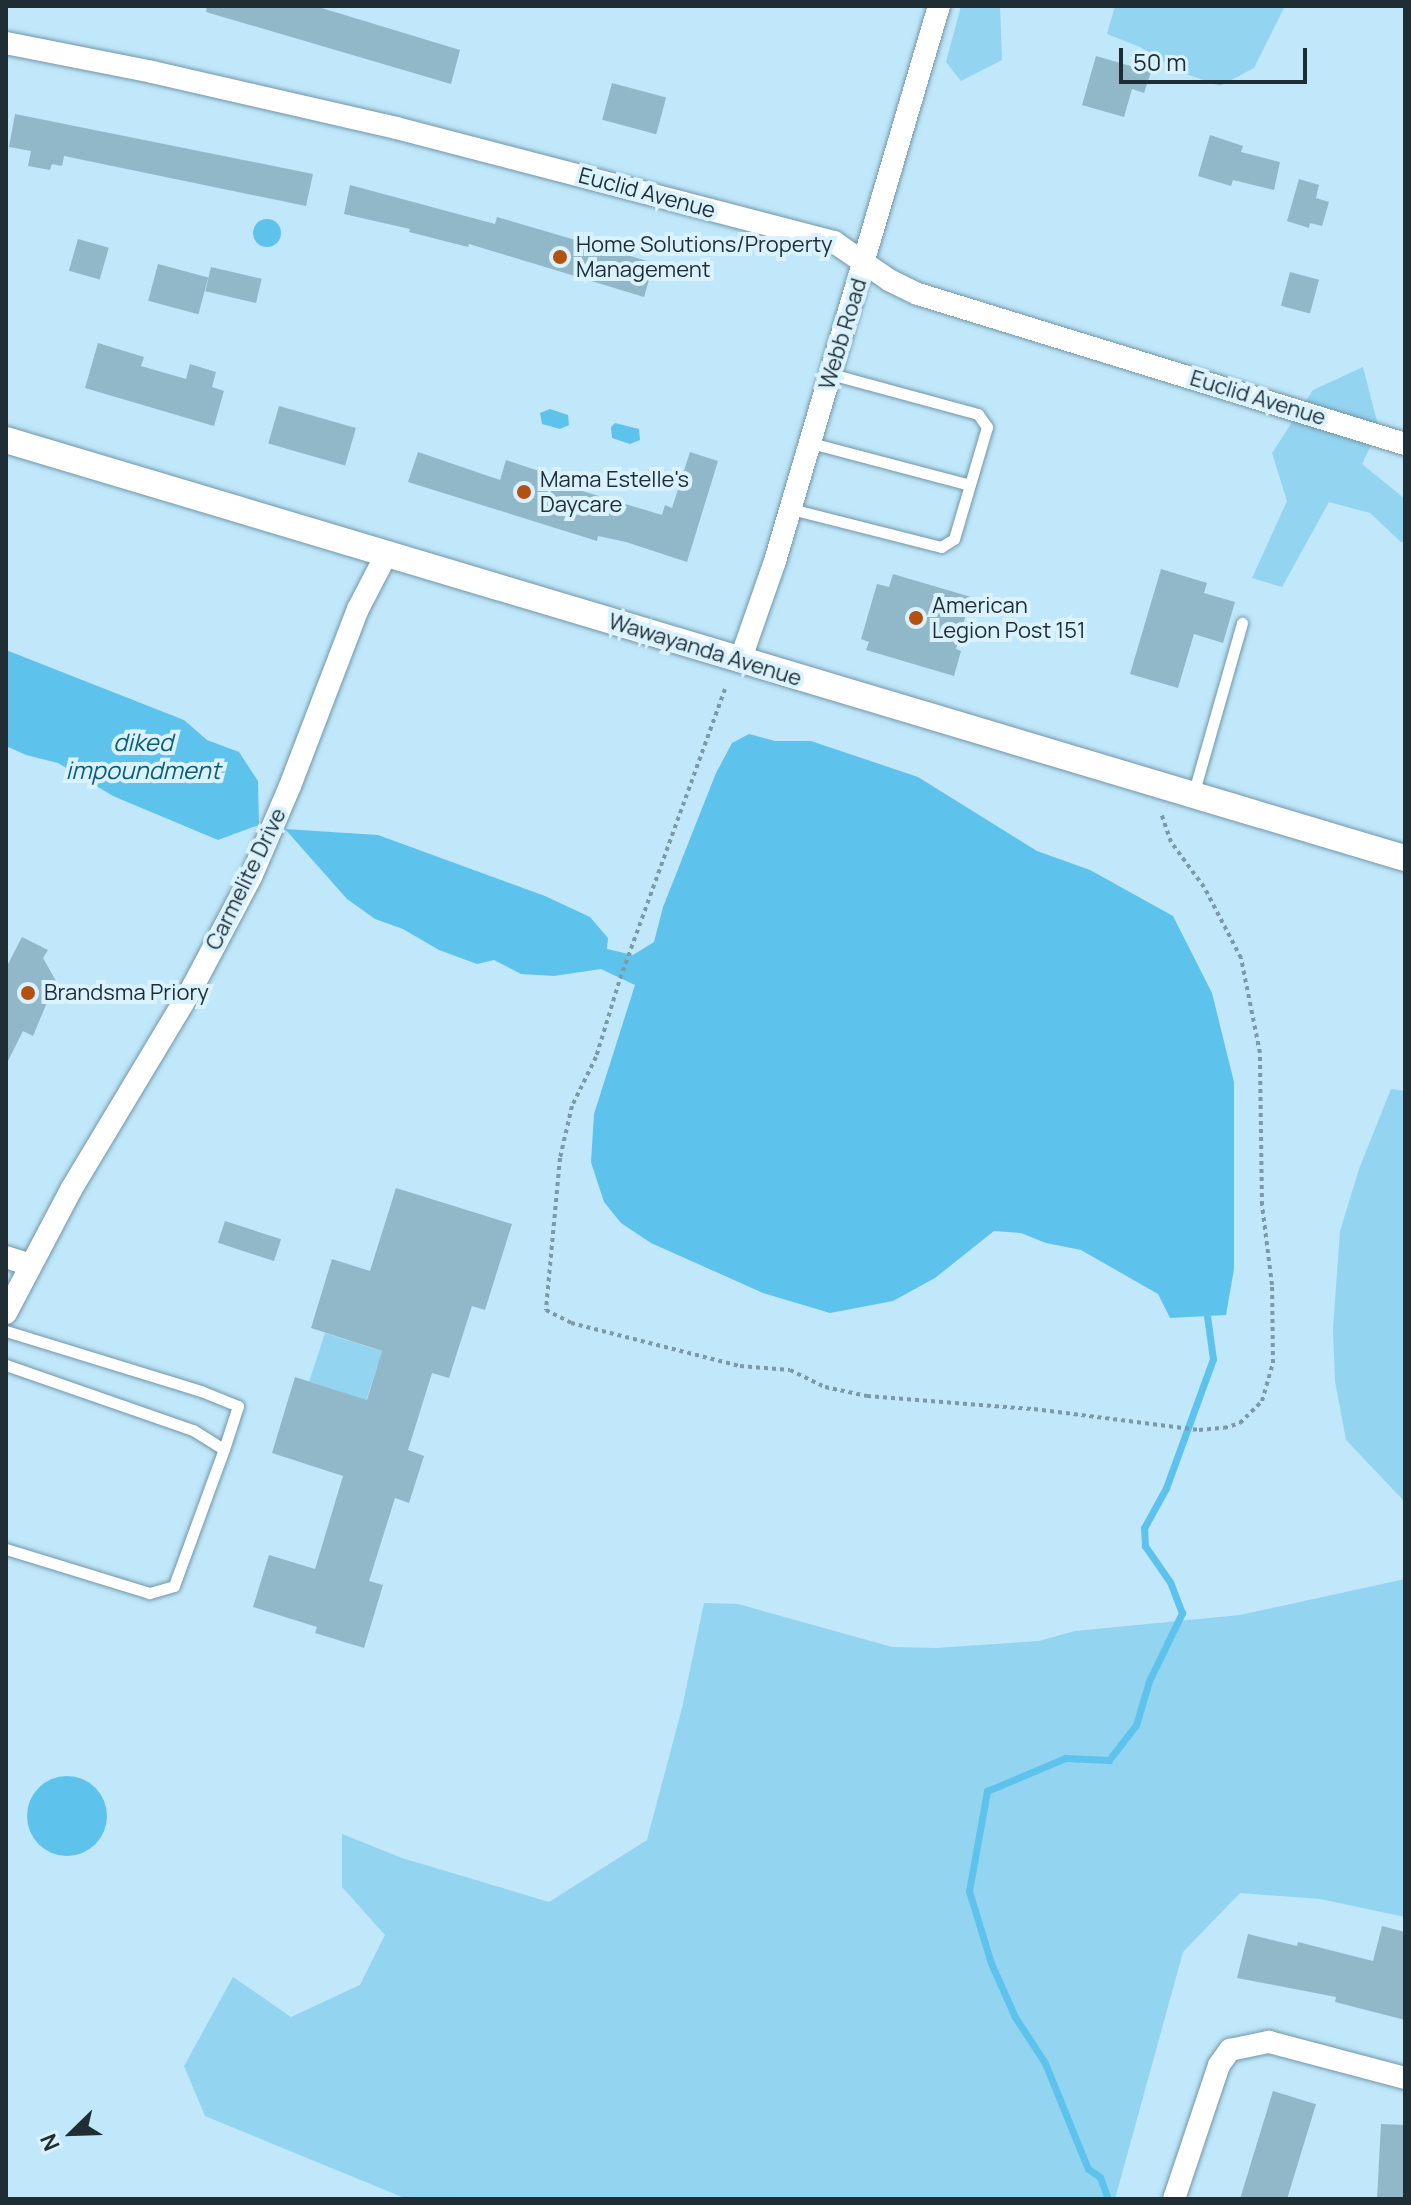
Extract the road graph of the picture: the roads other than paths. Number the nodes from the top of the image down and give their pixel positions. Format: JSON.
{"nodes":[{"id":1,"x":939,"y":6,"type":"edge"},
{"id":2,"x":6,"y":43,"type":"edge"},
{"id":3,"x":866,"y":261,"type":"junction"},
{"id":4,"x":831,"y":374,"type":"junction"},
{"id":5,"x":6,"y":440,"type":"edge"},
{"id":6,"x":811,"y":443,"type":"junction"},
{"id":7,"x":1405,"y":444,"type":"edge"},
{"id":8,"x":970,"y":485,"type":"junction"},
{"id":9,"x":791,"y":509,"type":"junction"},
{"id":10,"x":386,"y":555,"type":"junction"},
{"id":11,"x":1242,"y":623,"type":"dead end"},
{"id":12,"x":740,"y":661,"type":"junction"},
{"id":13,"x":1193,"y":796,"type":"junction"},
{"id":14,"x":1405,"y":858,"type":"edge"},
{"id":15,"x":6,"y":1257,"type":"edge"},
{"id":16,"x":30,"y":1265,"type":"junction"},
{"id":17,"x":6,"y":1313,"type":"edge"},
{"id":18,"x":6,"y":1331,"type":"edge"},
{"id":19,"x":6,"y":1365,"type":"edge"},
{"id":20,"x":224,"y":1449,"type":"junction"},
{"id":21,"x":6,"y":1549,"type":"edge"},
{"id":22,"x":1405,"y":2078,"type":"edge"},
{"id":23,"x":1174,"y":2199,"type":"edge"}],
"edges":[{"from":1,"to":3,"type":"street","name":"Webb Road"},
{"from":2,"to":3,"type":"street","name":"Euclid Avenue"},
{"from":3,"to":4,"type":"street","name":"Webb Road"},
{"from":3,"to":7,"type":"street","name":"Euclid Avenue"},
{"from":4,"to":6,"type":"street","name":"Webb Road"},
{"from":4,"to":8,"type":"lane"},
{"from":5,"to":10,"type":"street","name":"Wawayanda Avenue"},
{"from":6,"to":8,"type":"lane"},
{"from":6,"to":9,"type":"street","name":"Webb Road"},
{"from":8,"to":9,"type":"lane"},
{"from":9,"to":12,"type":"street","name":"Webb Road"},
{"from":10,"to":12,"type":"street","name":"Wawayanda Avenue"},
{"from":10,"to":16,"type":"street","name":"Carmelite Drive"},
{"from":11,"to":13,"type":"lane"},
{"from":12,"to":13,"type":"street","name":"Wawayanda Avenue"},
{"from":13,"to":14,"type":"street","name":"Wawayanda Avenue"},
{"from":15,"to":16,"type":"street"},
{"from":16,"to":17,"type":"street","name":"Carmelite Drive"},
{"from":18,"to":20,"type":"lane"},
{"from":19,"to":20,"type":"lane"},
{"from":20,"to":21,"type":"lane"},
{"from":22,"to":23,"type":"street"}]}
